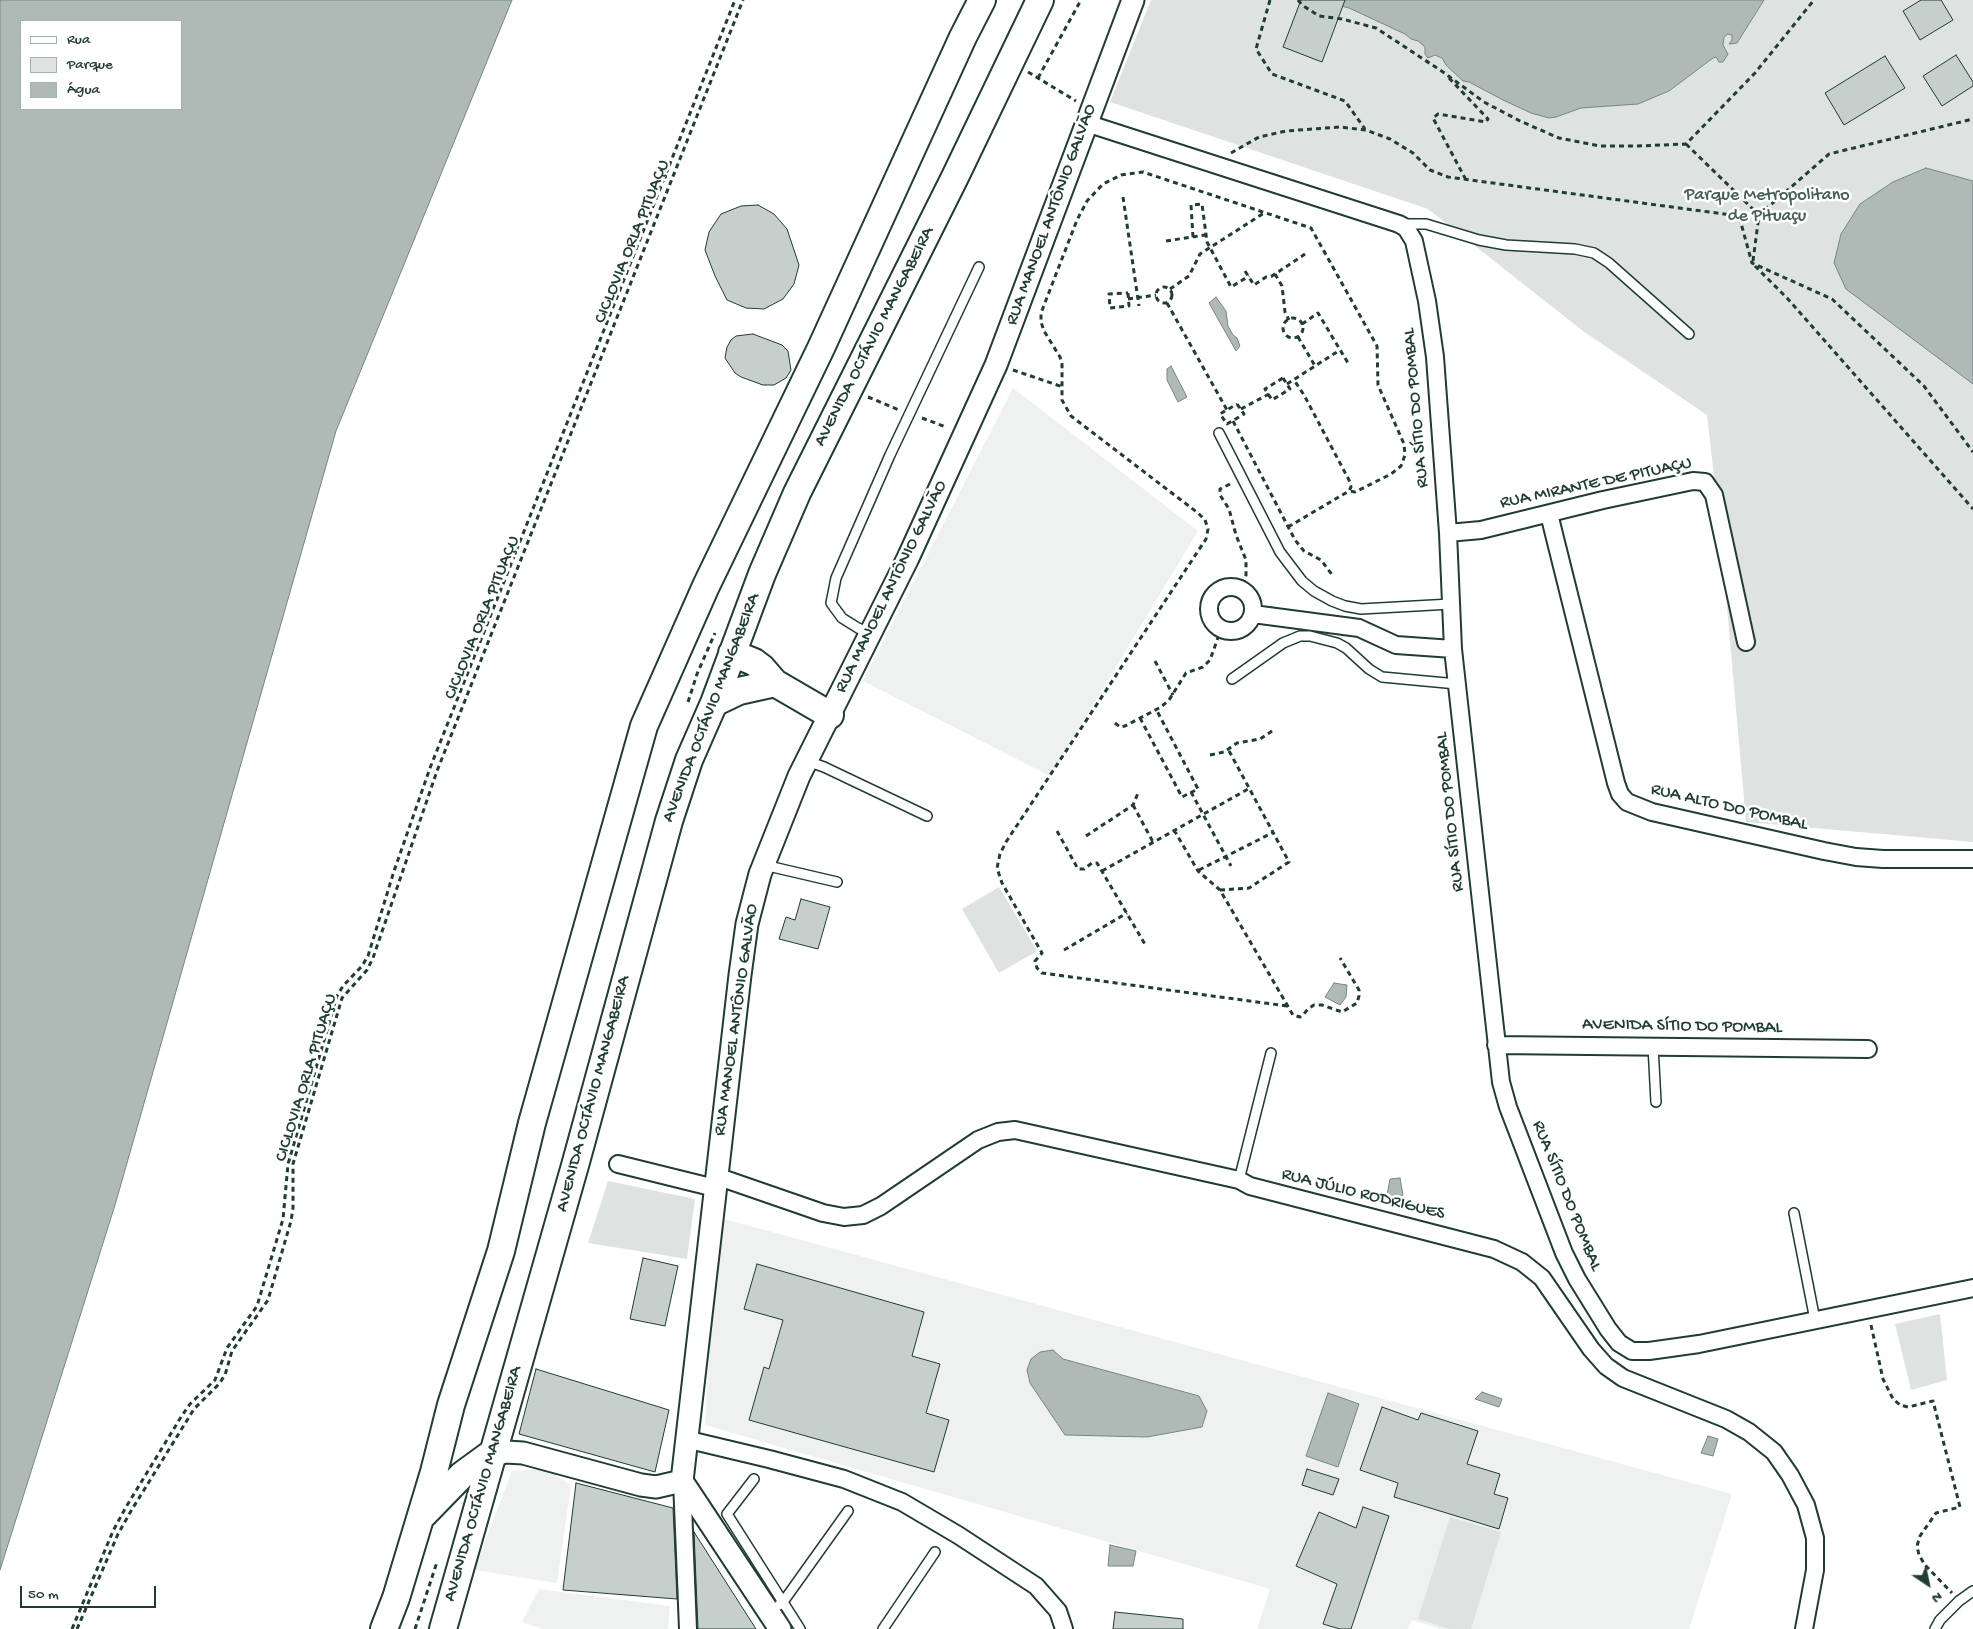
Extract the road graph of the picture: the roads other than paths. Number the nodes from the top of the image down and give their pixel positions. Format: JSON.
{"nodes":[{"id":1,"x":982,"y":0,"type":"edge"},
{"id":2,"x":1040,"y":0,"type":"edge"},
{"id":3,"x":1133,"y":0,"type":"edge"},
{"id":4,"x":1088,"y":116,"type":"junction"},
{"id":5,"x":1398,"y":224,"type":"junction"},
{"id":6,"x":978,"y":267,"type":"dead end"},
{"id":7,"x":1689,"y":334,"type":"dead end"},
{"id":8,"x":1218,"y":433,"type":"dead end"},
{"id":9,"x":1549,"y":514,"type":"junction"},
{"id":10,"x":1448,"y":533,"type":"junction"},
{"id":11,"x":1451,"y":604,"type":"junction"},
{"id":12,"x":1253,"y":614,"type":"junction"},
{"id":13,"x":870,"y":633,"type":"junction"},
{"id":14,"x":1746,"y":642,"type":"dead end"},
{"id":15,"x":1453,"y":649,"type":"junction"},
{"id":16,"x":732,"y":653,"type":"junction"},
{"id":17,"x":1232,"y":678,"type":"dead end"},
{"id":18,"x":775,"y":683,"type":"junction"},
{"id":19,"x":1457,"y":684,"type":"junction"},
{"id":20,"x":714,"y":703,"type":"junction"},
{"id":21,"x":830,"y":714,"type":"junction"},
{"id":22,"x":806,"y":761,"type":"junction"},
{"id":23,"x":927,"y":816,"type":"dead end"},
{"id":24,"x":1973,"y":859,"type":"edge"},
{"id":25,"x":763,"y":864,"type":"junction"},
{"id":26,"x":837,"y":882,"type":"dead end"},
{"id":27,"x":1496,"y":1045,"type":"junction"},
{"id":28,"x":1653,"y":1046,"type":"junction"},
{"id":29,"x":1868,"y":1049,"type":"dead end"},
{"id":30,"x":1271,"y":1053,"type":"dead end"},
{"id":31,"x":1656,"y":1102,"type":"dead end"},
{"id":32,"x":618,"y":1164,"type":"dead end"},
{"id":33,"x":1239,"y":1180,"type":"junction"},
{"id":34,"x":716,"y":1182,"type":"junction"},
{"id":35,"x":1794,"y":1213,"type":"dead end"},
{"id":36,"x":1973,"y":1288,"type":"edge"},
{"id":37,"x":1816,"y":1320,"type":"junction"},
{"id":38,"x":685,"y":1439,"type":"junction"},
{"id":39,"x":493,"y":1455,"type":"junction"},
{"id":40,"x":754,"y":1479,"type":"dead end"},
{"id":41,"x":682,"y":1481,"type":"junction"},
{"id":42,"x":848,"y":1511,"type":"dead end"},
{"id":43,"x":419,"y":1520,"type":"junction"},
{"id":44,"x":935,"y":1552,"type":"dead end"},
{"id":45,"x":1973,"y":1591,"type":"edge"},
{"id":46,"x":778,"y":1614,"type":"edge"},
{"id":47,"x":384,"y":1629,"type":"edge"},
{"id":48,"x":443,"y":1629,"type":"edge"},
{"id":49,"x":688,"y":1629,"type":"edge"},
{"id":50,"x":800,"y":1629,"type":"edge"},
{"id":51,"x":883,"y":1629,"type":"edge"},
{"id":52,"x":1064,"y":1629,"type":"edge"},
{"id":53,"x":1804,"y":1629,"type":"edge"},
{"id":54,"x":1935,"y":1629,"type":"edge"}],
"edges":[{"from":1,"to":43,"type":"main road"},
{"from":2,"to":16,"type":"main road","name":"AVENIDA OCTÁVIO MANGABEIRA"},
{"from":3,"to":4,"type":"street","name":"RUA MANOEL ANTÔNIO GALVÃO"},
{"from":4,"to":5,"type":"street","name":"RUA SÍTIO DO POMBAL"},
{"from":4,"to":13,"type":"street","name":"RUA MANOEL ANTÔNIO GALVÃO"},
{"from":5,"to":7,"type":"lane"},
{"from":5,"to":10,"type":"street","name":"RUA SÍTIO DO POMBAL"},
{"from":6,"to":13,"type":"lane"},
{"from":8,"to":11,"type":"lane"},
{"from":9,"to":10,"type":"street","name":"RUA MIRANTE DE PITUAÇU"},
{"from":9,"to":14,"type":"street","name":"RUA MIRANTE DE PITUAÇU"},
{"from":9,"to":24,"type":"street","name":"RUA ALTO DO POMBAL"},
{"from":10,"to":11,"type":"street","name":"RUA SÍTIO DO POMBAL"},
{"from":11,"to":15,"type":"street","name":"RUA SÍTIO DO POMBAL"},
{"from":12,"to":12,"type":"street"},
{"from":12,"to":15,"type":"street"},
{"from":13,"to":21,"type":"street","name":"RUA MANOEL ANTÔNIO GALVÃO"},
{"from":15,"to":19,"type":"street","name":"RUA SÍTIO DO POMBAL"},
{"from":16,"to":18,"type":"main road"},
{"from":16,"to":20,"type":"main road","name":"AVENIDA OCTÁVIO MANGABEIRA"},
{"from":17,"to":19,"type":"lane"},
{"from":18,"to":20,"type":"main road"},
{"from":18,"to":21,"type":"main road"},
{"from":19,"to":27,"type":"street","name":"RUA SÍTIO DO POMBAL"},
{"from":20,"to":39,"type":"main road","name":"AVENIDA OCTÁVIO MANGABEIRA"},
{"from":21,"to":22,"type":"street","name":"RUA MANOEL ANTÔNIO GALVÃO"},
{"from":22,"to":23,"type":"lane"},
{"from":22,"to":25,"type":"street","name":"RUA MANOEL ANTÔNIO GALVÃO"},
{"from":25,"to":26,"type":"lane"},
{"from":25,"to":34,"type":"street","name":"RUA MANOEL ANTÔNIO GALVÃO"},
{"from":27,"to":28,"type":"street","name":"AVENIDA SÍTIO DO POMBAL"},
{"from":27,"to":37,"type":"street","name":"RUA SÍTIO DO POMBAL"},
{"from":28,"to":29,"type":"street","name":"AVENIDA SÍTIO DO POMBAL"},
{"from":28,"to":31,"type":"lane"},
{"from":30,"to":33,"type":"lane"},
{"from":32,"to":34,"type":"street"},
{"from":33,"to":34,"type":"street","name":"RUA JÚLIO RODRIGUES"},
{"from":33,"to":53,"type":"street","name":"RUA JÚLIO RODRIGUES"},
{"from":34,"to":38,"type":"street","name":"RUA MANOEL ANTÔNIO GALVÃO"},
{"from":35,"to":37,"type":"lane"},
{"from":36,"to":37,"type":"street","name":"RUA SÍTIO DO POMBAL"},
{"from":38,"to":41,"type":"street","name":"RUA MANOEL ANTÔNIO GALVÃO"},
{"from":38,"to":52,"type":"street"},
{"from":39,"to":41,"type":"street"},
{"from":39,"to":43,"type":"main road"},
{"from":39,"to":48,"type":"main road","name":"AVENIDA OCTÁVIO MANGABEIRA"},
{"from":40,"to":46,"type":"lane"},
{"from":41,"to":46,"type":"street"},
{"from":41,"to":49,"type":"street"},
{"from":42,"to":46,"type":"lane"},
{"from":43,"to":47,"type":"main road"},
{"from":44,"to":51,"type":"lane"},
{"from":45,"to":54,"type":"lane"},
{"from":46,"to":50,"type":"lane"}]}
